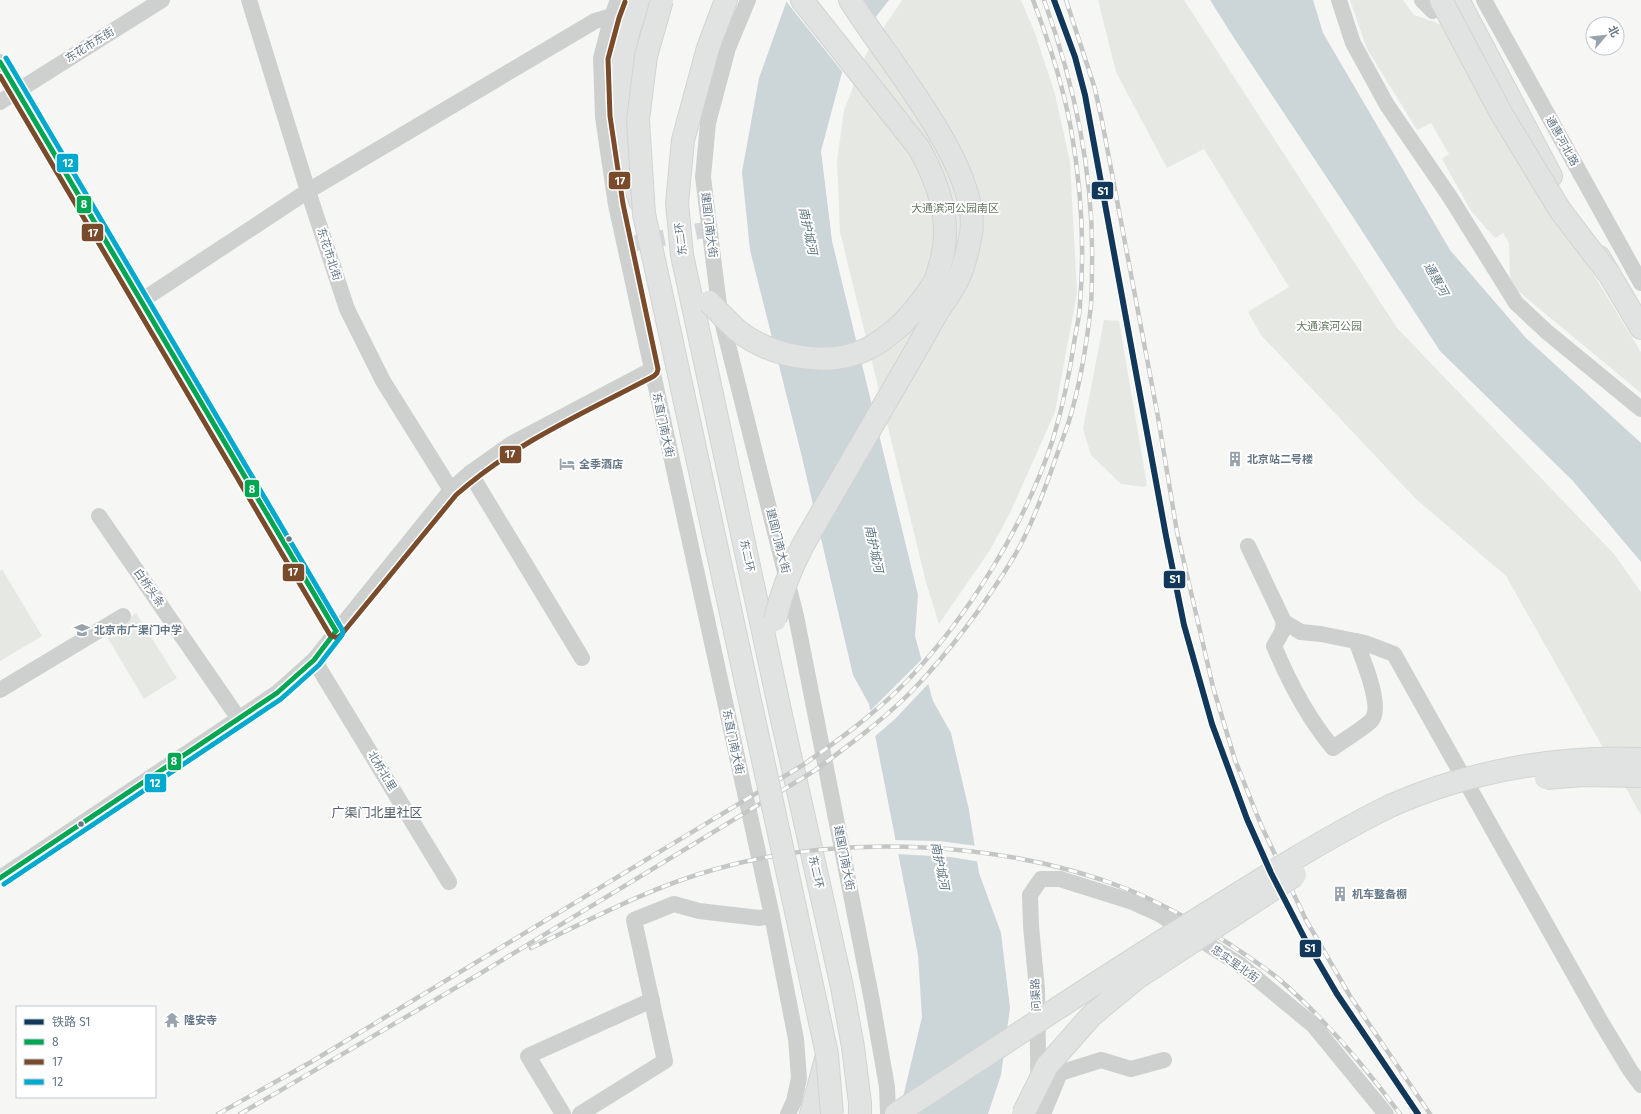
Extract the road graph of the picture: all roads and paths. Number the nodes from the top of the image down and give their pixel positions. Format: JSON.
{"nodes":[{"id":1,"x":162,"y":0,"type":"edge"},
{"id":2,"x":249,"y":0,"type":"edge"},
{"id":3,"x":618,"y":0,"type":"edge"},
{"id":4,"x":641,"y":0,"type":"edge"},
{"id":5,"x":662,"y":0,"type":"edge"},
{"id":6,"x":726,"y":0,"type":"edge"},
{"id":7,"x":748,"y":0,"type":"edge"},
{"id":8,"x":802,"y":0,"type":"edge"},
{"id":9,"x":850,"y":0,"type":"edge"},
{"id":10,"x":1339,"y":0,"type":"edge"},
{"id":11,"x":1422,"y":0,"type":"edge"},
{"id":12,"x":1441,"y":0,"type":"edge"},
{"id":13,"x":1451,"y":0,"type":"edge"},
{"id":14,"x":1458,"y":0,"type":"edge"},
{"id":15,"x":1484,"y":0,"type":"edge"},
{"id":16,"x":612,"y":16,"type":"junction"},
{"id":17,"x":0,"y":62,"type":"edge"},
{"id":18,"x":18,"y":91,"type":"junction"},
{"id":19,"x":0,"y":102,"type":"edge"},
{"id":20,"x":308,"y":190,"type":"junction"},
{"id":21,"x":644,"y":214,"type":"junction"},
{"id":22,"x":682,"y":255,"type":"junction"},
{"id":23,"x":1608,"y":273,"type":"junction"},
{"id":24,"x":1641,"y":283,"type":"edge"},
{"id":25,"x":141,"y":301,"type":"junction"},
{"id":26,"x":1641,"y":328,"type":"edge"},
{"id":27,"x":651,"y":370,"type":"junction"},
{"id":28,"x":1641,"y":409,"type":"edge"},
{"id":29,"x":470,"y":473,"type":"junction"},
{"id":30,"x":451,"y":490,"type":"junction"},
{"id":31,"x":99,"y":516,"type":"dead end"},
{"id":32,"x":1248,"y":546,"type":"dead end"},
{"id":33,"x":123,"y":616,"type":"dead end"},
{"id":34,"x":1284,"y":622,"type":"junction"},
{"id":35,"x":336,"y":631,"type":"junction"},
{"id":36,"x":1356,"y":641,"type":"junction"},
{"id":37,"x":582,"y":658,"type":"dead end"},
{"id":38,"x":314,"y":660,"type":"junction"},
{"id":39,"x":0,"y":690,"type":"edge"},
{"id":40,"x":781,"y":715,"type":"junction"},
{"id":41,"x":239,"y":719,"type":"junction"},
{"id":42,"x":1641,"y":759,"type":"edge"},
{"id":43,"x":1641,"y":776,"type":"edge"},
{"id":44,"x":0,"y":878,"type":"edge"},
{"id":45,"x":1041,"y":879,"type":"joint"},
{"id":46,"x":449,"y":882,"type":"dead end"},
{"id":47,"x":772,"y":916,"type":"junction"},
{"id":48,"x":652,"y":1000,"type":"junction"},
{"id":49,"x":827,"y":1054,"type":"junction"},
{"id":50,"x":1164,"y":1060,"type":"dead end"},
{"id":51,"x":1641,"y":1085,"type":"edge"},
{"id":52,"x":563,"y":1114,"type":"edge"},
{"id":53,"x":580,"y":1114,"type":"edge"},
{"id":54,"x":788,"y":1114,"type":"edge"},
{"id":55,"x":811,"y":1114,"type":"edge"},
{"id":56,"x":832,"y":1114,"type":"edge"},
{"id":57,"x":860,"y":1114,"type":"edge"},
{"id":58,"x":888,"y":1114,"type":"edge"},
{"id":59,"x":896,"y":1114,"type":"edge"},
{"id":60,"x":1023,"y":1114,"type":"edge"},
{"id":61,"x":1039,"y":1114,"type":"edge"},
{"id":62,"x":1043,"y":1114,"type":"edge"},
{"id":63,"x":1386,"y":1114,"type":"edge"}],
"edges":[{"from":1,"to":18,"type":"street","name":"东花市东街"},
{"from":2,"to":20,"type":"street","name":"东花市北街"},
{"from":3,"to":16,"type":"street"},
{"from":4,"to":21,"type":"highway","bridge":true},
{"from":5,"to":21,"type":"highway","bridge":true},
{"from":6,"to":22,"type":"highway","name":"东二环"},
{"from":7,"to":58,"type":"street","name":"建国门南大街"},
{"from":8,"to":22,"type":"highway","bridge":true},
{"from":9,"to":40,"type":"highway","bridge":true},
{"from":10,"to":28,"type":"street"},
{"from":11,"to":13,"type":"street"},
{"from":12,"to":23,"type":"highway","bridge":true},
{"from":14,"to":23,"type":"highway","bridge":true},
{"from":15,"to":24,"type":"street","name":"通惠河北路"},
{"from":16,"to":20,"type":"street"},
{"from":16,"to":27,"type":"street"},
{"from":17,"to":18,"type":"street"},
{"from":18,"to":19,"type":"street","name":"东花市东街"},
{"from":18,"to":25,"type":"street"},
{"from":20,"to":25,"type":"street"},
{"from":20,"to":30,"type":"street","name":"东花市北街"},
{"from":21,"to":49,"type":"highway","bridge":true},
{"from":22,"to":40,"type":"highway","name":"东二环"},
{"from":23,"to":26,"type":"highway"},
{"from":25,"to":35,"type":"street"},
{"from":27,"to":29,"type":"street"},
{"from":27,"to":47,"type":"street","name":"东直门南大街"},
{"from":29,"to":30,"type":"street"},
{"from":29,"to":37,"type":"street"},
{"from":30,"to":35,"type":"street"},
{"from":31,"to":41,"type":"street","name":"白桥头条"},
{"from":32,"to":34,"type":"street"},
{"from":33,"to":39,"type":"street"},
{"from":34,"to":36,"type":"street"},
{"from":34,"to":36,"type":"street"},
{"from":35,"to":38,"type":"street"},
{"from":36,"to":51,"type":"street"},
{"from":38,"to":41,"type":"street"},
{"from":38,"to":46,"type":"street","name":"北桥北里"},
{"from":40,"to":57,"type":"highway","name":"东二环"},
{"from":41,"to":44,"type":"street"},
{"from":42,"to":59,"type":"highway","bridge":true},
{"from":43,"to":60,"type":"highway","bridge":true},
{"from":45,"to":61,"type":"street","name":"问渠路"},
{"from":45,"to":63,"type":"street","name":"忠实里北街"},
{"from":47,"to":48,"type":"street"},
{"from":47,"to":54,"type":"street","name":"东直门南大街"},
{"from":48,"to":52,"type":"street"},
{"from":48,"to":53,"type":"street"},
{"from":49,"to":55,"type":"highway"},
{"from":49,"to":56,"type":"highway","bridge":true},
{"from":50,"to":62,"type":"street"}]}
